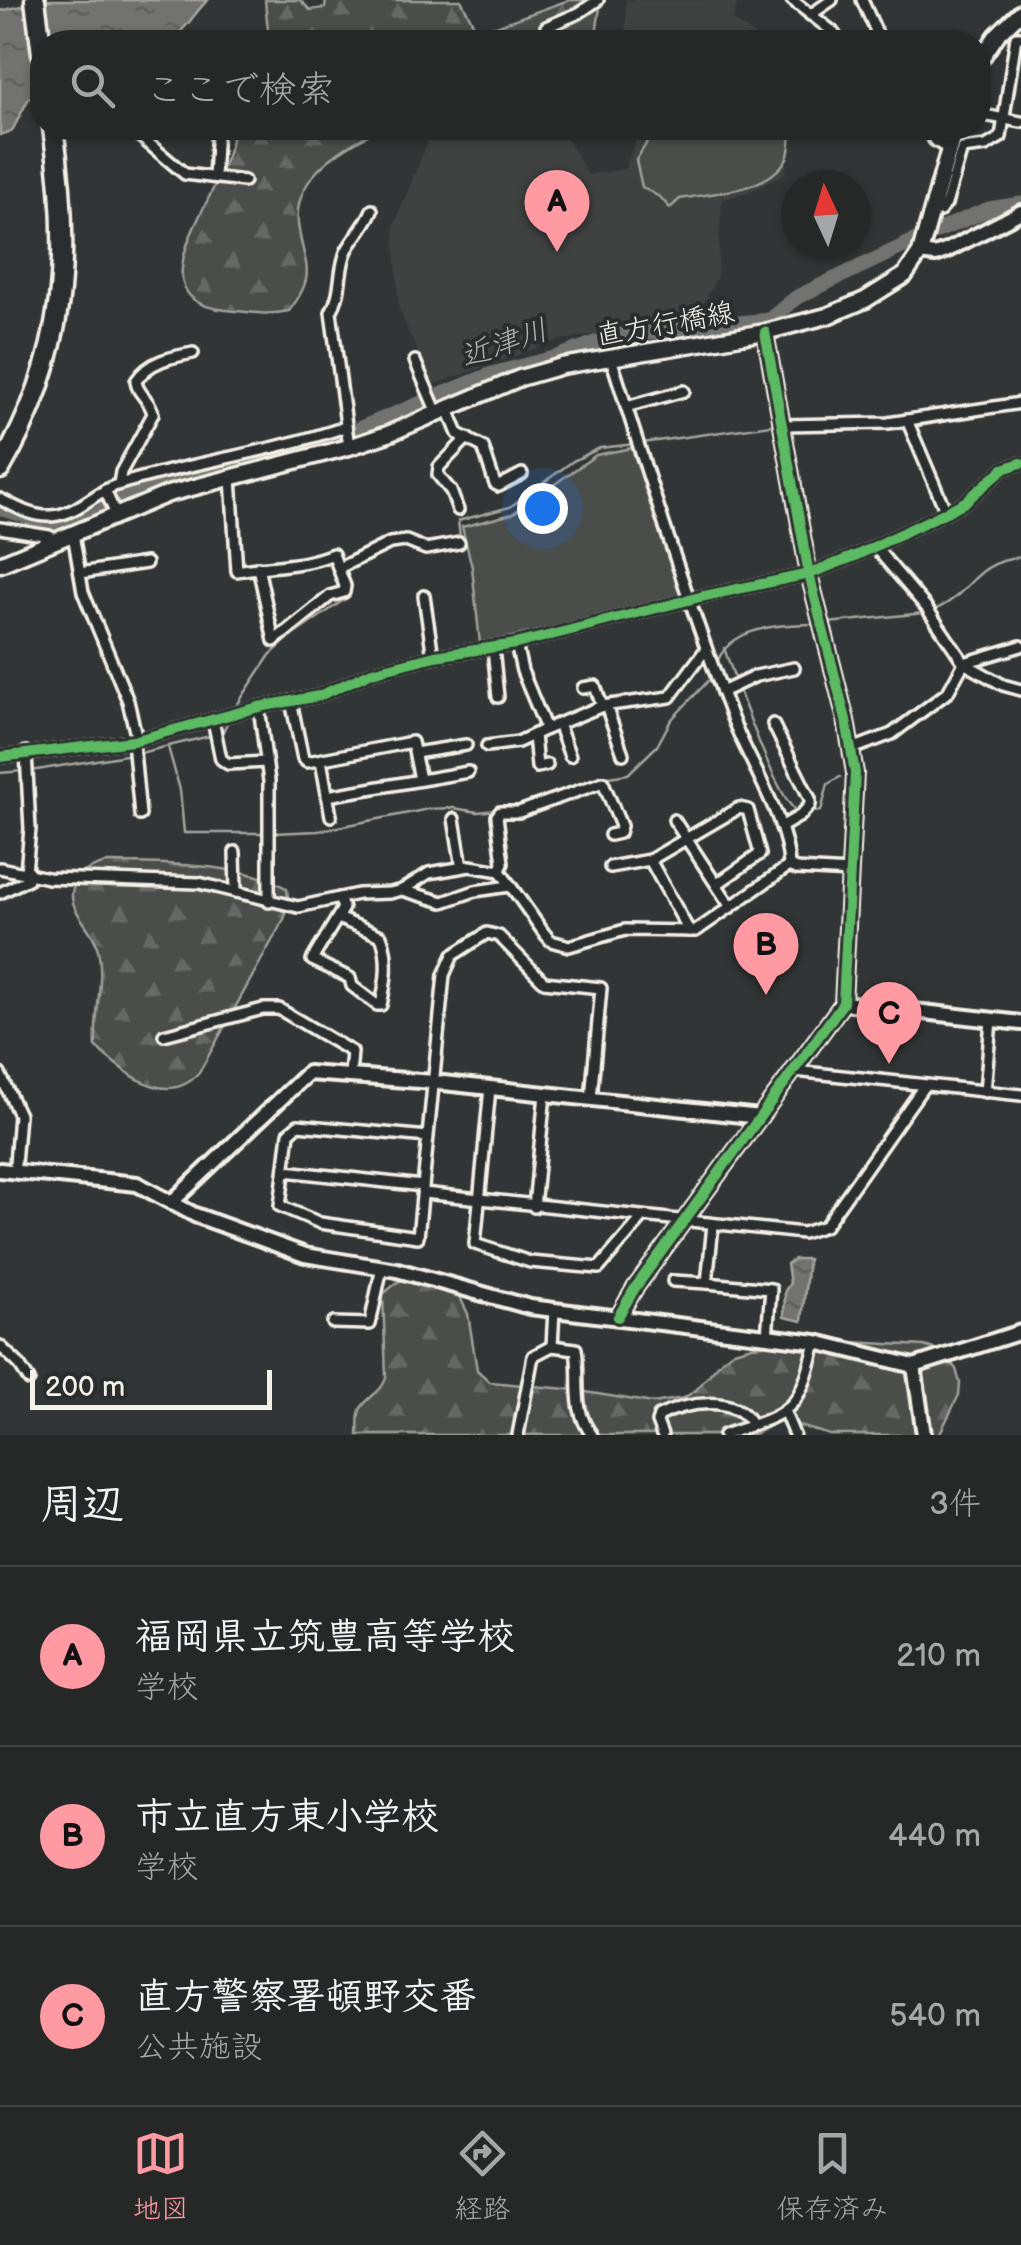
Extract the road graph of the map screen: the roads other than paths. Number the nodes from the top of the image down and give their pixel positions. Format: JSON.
{"nodes":[{"id":1,"x":35,"y":0,"type":"edge"},
{"id":2,"x":598,"y":0,"type":"edge"},
{"id":3,"x":792,"y":0,"type":"edge"},
{"id":4,"x":832,"y":0,"type":"edge"},
{"id":5,"x":862,"y":0,"type":"edge"},
{"id":6,"x":1021,"y":12,"type":"edge"},
{"id":7,"x":810,"y":15,"type":"junction"},
{"id":8,"x":546,"y":27,"type":"dead end"},
{"id":9,"x":39,"y":30,"type":"edge"},
{"id":10,"x":832,"y":30,"type":"edge"},
{"id":11,"x":875,"y":30,"type":"edge"},
{"id":12,"x":1021,"y":37,"type":"edge"},
{"id":13,"x":991,"y":44,"type":"edge"},
{"id":14,"x":991,"y":117,"type":"edge"},
{"id":15,"x":1003,"y":120,"type":"junction"},
{"id":16,"x":1021,"y":122,"type":"edge"},
{"id":17,"x":54,"y":140,"type":"edge"},
{"id":18,"x":145,"y":140,"type":"edge"},
{"id":19,"x":217,"y":140,"type":"edge"},
{"id":20,"x":934,"y":140,"type":"edge"},
{"id":21,"x":951,"y":140,"type":"edge"},
{"id":22,"x":948,"y":149,"type":"junction"},
{"id":23,"x":214,"y":177,"type":"junction"},
{"id":24,"x":244,"y":181,"type":"dead end"},
{"id":25,"x":372,"y":210,"type":"dead end"},
{"id":26,"x":932,"y":210,"type":"junction"},
{"id":27,"x":1021,"y":212,"type":"edge"},
{"id":28,"x":920,"y":253,"type":"junction"},
{"id":29,"x":764,"y":332,"type":"junction"},
{"id":30,"x":193,"y":354,"type":"dead end"},
{"id":31,"x":611,"y":358,"type":"junction"},
{"id":32,"x":416,"y":361,"type":"dead end"},
{"id":33,"x":684,"y":392,"type":"dead end"},
{"id":34,"x":1021,"y":403,"type":"edge"},
{"id":35,"x":626,"y":407,"type":"junction"},
{"id":36,"x":441,"y":411,"type":"junction"},
{"id":37,"x":907,"y":420,"type":"junction"},
{"id":38,"x":783,"y":425,"type":"junction"},
{"id":39,"x":345,"y":428,"type":"junction"},
{"id":40,"x":467,"y":438,"type":"junction"},
{"id":41,"x":349,"y":447,"type":"junction"},
{"id":42,"x":1021,"y":463,"type":"edge"},
{"id":43,"x":0,"y":469,"type":"edge"},
{"id":44,"x":522,"y":474,"type":"dead end"},
{"id":45,"x":231,"y":478,"type":"junction"},
{"id":46,"x":119,"y":484,"type":"junction"},
{"id":47,"x":106,"y":491,"type":"junction"},
{"id":48,"x":0,"y":499,"type":"edge"},
{"id":49,"x":458,"y":510,"type":"dead end"},
{"id":50,"x":114,"y":512,"type":"junction"},
{"id":51,"x":946,"y":512,"type":"junction"},
{"id":52,"x":0,"y":528,"type":"edge"},
{"id":53,"x":73,"y":534,"type":"junction"},
{"id":54,"x":58,"y":540,"type":"junction"},
{"id":55,"x":459,"y":543,"type":"dead end"},
{"id":56,"x":875,"y":547,"type":"junction"},
{"id":57,"x":146,"y":563,"type":"dead end"},
{"id":58,"x":0,"y":564,"type":"edge"},
{"id":59,"x":258,"y":567,"type":"junction"},
{"id":60,"x":338,"y":568,"type":"junction"},
{"id":61,"x":80,"y":573,"type":"junction"},
{"id":62,"x":809,"y":574,"type":"junction"},
{"id":63,"x":424,"y":596,"type":"dead end"},
{"id":64,"x":689,"y":602,"type":"junction"},
{"id":65,"x":516,"y":644,"type":"junction"},
{"id":66,"x":1021,"y":646,"type":"edge"},
{"id":67,"x":493,"y":648,"type":"junction"},
{"id":68,"x":706,"y":649,"type":"junction"},
{"id":69,"x":433,"y":657,"type":"junction"},
{"id":70,"x":964,"y":662,"type":"junction"},
{"id":71,"x":794,"y":668,"type":"dead end"},
{"id":72,"x":583,"y":688,"type":"dead end"},
{"id":73,"x":1021,"y":690,"type":"edge"},
{"id":74,"x":722,"y":692,"type":"junction"},
{"id":75,"x":498,"y":696,"type":"dead end"},
{"id":76,"x":291,"y":701,"type":"junction"},
{"id":77,"x":604,"y":706,"type":"junction"},
{"id":78,"x":259,"y":708,"type":"junction"},
{"id":79,"x":214,"y":720,"type":"junction"},
{"id":80,"x":558,"y":724,"type":"junction"},
{"id":81,"x":773,"y":724,"type":"dead end"},
{"id":82,"x":546,"y":729,"type":"junction"},
{"id":83,"x":534,"y":734,"type":"junction"},
{"id":84,"x":135,"y":741,"type":"junction"},
{"id":85,"x":466,"y":745,"type":"dead end"},
{"id":86,"x":487,"y":746,"type":"dead end"},
{"id":87,"x":852,"y":749,"type":"junction"},
{"id":88,"x":26,"y":752,"type":"junction"},
{"id":89,"x":415,"y":752,"type":"junction"},
{"id":90,"x":623,"y":754,"type":"dead end"},
{"id":91,"x":570,"y":756,"type":"dead end"},
{"id":92,"x":0,"y":757,"type":"edge"},
{"id":93,"x":321,"y":760,"type":"junction"},
{"id":94,"x":266,"y":762,"type":"junction"},
{"id":95,"x":548,"y":765,"type":"dead end"},
{"id":96,"x":468,"y":772,"type":"dead end"},
{"id":97,"x":420,"y":780,"type":"junction"},
{"id":98,"x":327,"y":796,"type":"junction"},
{"id":99,"x":140,"y":815,"type":"dead end"},
{"id":100,"x":331,"y":816,"type":"dead end"},
{"id":101,"x":454,"y":819,"type":"dead end"},
{"id":102,"x":674,"y":820,"type":"dead end"},
{"id":103,"x":781,"y":827,"type":"junction"},
{"id":104,"x":610,"y":835,"type":"dead end"},
{"id":105,"x":688,"y":840,"type":"junction"},
{"id":106,"x":236,"y":852,"type":"dead end"},
{"id":107,"x":650,"y":860,"type":"junction"},
{"id":108,"x":789,"y":866,"type":"junction"},
{"id":109,"x":610,"y":867,"type":"dead end"},
{"id":110,"x":0,"y":868,"type":"edge"},
{"id":111,"x":462,"y":868,"type":"junction"},
{"id":112,"x":500,"y":871,"type":"junction"},
{"id":113,"x":28,"y":872,"type":"junction"},
{"id":114,"x":852,"y":872,"type":"junction"},
{"id":115,"x":716,"y":884,"type":"junction"},
{"id":116,"x":510,"y":886,"type":"junction"},
{"id":117,"x":402,"y":890,"type":"junction"},
{"id":118,"x":236,"y":892,"type":"junction"},
{"id":119,"x":0,"y":893,"type":"edge"},
{"id":120,"x":339,"y":898,"type":"junction"},
{"id":121,"x":269,"y":902,"type":"junction"},
{"id":122,"x":731,"y":906,"type":"junction"},
{"id":123,"x":338,"y":918,"type":"junction"},
{"id":124,"x":689,"y":931,"type":"junction"},
{"id":125,"x":844,"y":1003,"type":"junction"},
{"id":126,"x":990,"y":1020,"type":"junction"},
{"id":127,"x":1021,"y":1023,"type":"edge"},
{"id":128,"x":164,"y":1036,"type":"dead end"},
{"id":129,"x":795,"y":1071,"type":"junction"},
{"id":130,"x":0,"y":1074,"type":"edge"},
{"id":131,"x":350,"y":1076,"type":"junction"},
{"id":132,"x":434,"y":1082,"type":"junction"},
{"id":133,"x":924,"y":1086,"type":"junction"},
{"id":134,"x":490,"y":1088,"type":"junction"},
{"id":135,"x":985,"y":1092,"type":"junction"},
{"id":136,"x":545,"y":1094,"type":"junction"},
{"id":137,"x":1021,"y":1095,"type":"edge"},
{"id":138,"x":590,"y":1099,"type":"junction"},
{"id":139,"x":760,"y":1116,"type":"junction"},
{"id":140,"x":428,"y":1137,"type":"junction"},
{"id":141,"x":15,"y":1164,"type":"dead end"},
{"id":142,"x":0,"y":1170,"type":"edge"},
{"id":143,"x":285,"y":1172,"type":"junction"},
{"id":144,"x":423,"y":1190,"type":"junction"},
{"id":145,"x":477,"y":1200,"type":"junction"},
{"id":146,"x":172,"y":1202,"type":"junction"},
{"id":147,"x":534,"y":1207,"type":"junction"},
{"id":148,"x":643,"y":1217,"type":"junction"},
{"id":149,"x":684,"y":1221,"type":"junction"},
{"id":150,"x":713,"y":1225,"type":"junction"},
{"id":151,"x":382,"y":1267,"type":"junction"},
{"id":152,"x":673,"y":1281,"type":"dead end"},
{"id":153,"x":707,"y":1283,"type":"junction"},
{"id":154,"x":554,"y":1310,"type":"junction"},
{"id":155,"x":618,"y":1317,"type":"junction"},
{"id":156,"x":333,"y":1323,"type":"dead end"},
{"id":157,"x":1021,"y":1332,"type":"edge"},
{"id":158,"x":767,"y":1336,"type":"junction"},
{"id":159,"x":816,"y":1342,"type":"junction"},
{"id":160,"x":0,"y":1346,"type":"edge"},
{"id":161,"x":552,"y":1346,"type":"junction"},
{"id":162,"x":914,"y":1366,"type":"junction"},
{"id":163,"x":29,"y":1380,"type":"dead end"},
{"id":164,"x":785,"y":1413,"type":"junction"},
{"id":165,"x":752,"y":1425,"type":"junction"},
{"id":166,"x":518,"y":1435,"type":"edge"},
{"id":167,"x":592,"y":1435,"type":"edge"},
{"id":168,"x":662,"y":1435,"type":"edge"},
{"id":169,"x":724,"y":1435,"type":"edge"},
{"id":170,"x":794,"y":1435,"type":"edge"},
{"id":171,"x":924,"y":1435,"type":"edge"}],
"edges":[{"from":1,"to":9,"type":"highway"},
{"from":2,"to":8,"type":"street"},
{"from":3,"to":7,"type":"street"},
{"from":4,"to":7,"type":"street"},
{"from":5,"to":11,"type":"street"},
{"from":6,"to":13,"type":"main road"},
{"from":7,"to":10,"type":"street"},
{"from":12,"to":15,"type":"street"},
{"from":14,"to":15,"type":"street"},
{"from":15,"to":16,"type":"street"},
{"from":15,"to":26,"type":"street"},
{"from":17,"to":43,"type":"highway"},
{"from":18,"to":23,"type":"street"},
{"from":19,"to":23,"type":"street"},
{"from":20,"to":22,"type":"street"},
{"from":21,"to":22,"type":"main road","name":"直方行橋線"},
{"from":22,"to":26,"type":"main road","name":"直方行橋線"},
{"from":23,"to":24,"type":"street"},
{"from":25,"to":39,"type":"street"},
{"from":26,"to":28,"type":"main road","name":"直方行橋線"},
{"from":27,"to":28,"type":"street"},
{"from":28,"to":29,"type":"main road","name":"直方行橋線"},
{"from":29,"to":31,"type":"main road","name":"直方行橋線"},
{"from":29,"to":38,"type":"street"},
{"from":30,"to":46,"type":"street"},
{"from":31,"to":35,"type":"street"},
{"from":31,"to":36,"type":"main road","name":"直方行橋線"},
{"from":32,"to":36,"type":"street"},
{"from":33,"to":35,"type":"street"},
{"from":34,"to":37,"type":"street"},
{"from":35,"to":64,"type":"street"},
{"from":36,"to":40,"type":"street"},
{"from":36,"to":41,"type":"main road","name":"直方行橋線"},
{"from":37,"to":38,"type":"street"},
{"from":37,"to":51,"type":"street"},
{"from":38,"to":62,"type":"street"},
{"from":39,"to":41,"type":"street"},
{"from":39,"to":46,"type":"street"},
{"from":40,"to":44,"type":"street"},
{"from":40,"to":49,"type":"street"},
{"from":41,"to":45,"type":"main road","name":"直方行橋線"},
{"from":42,"to":51,"type":"street"},
{"from":45,"to":50,"type":"main road","name":"直方行橋線"},
{"from":45,"to":59,"type":"street"},
{"from":46,"to":47,"type":"street"},
{"from":47,"to":48,"type":"street"},
{"from":47,"to":50,"type":"street"},
{"from":50,"to":53,"type":"main road","name":"直方行橋線"},
{"from":51,"to":56,"type":"street"},
{"from":52,"to":54,"type":"street"},
{"from":53,"to":54,"type":"main road","name":"直方行橋線"},
{"from":53,"to":61,"type":"street"},
{"from":54,"to":58,"type":"main road","name":"直方行橋線"},
{"from":55,"to":60,"type":"street"},
{"from":56,"to":62,"type":"street"},
{"from":56,"to":70,"type":"street"},
{"from":57,"to":61,"type":"street"},
{"from":59,"to":60,"type":"street"},
{"from":59,"to":60,"type":"street"},
{"from":61,"to":84,"type":"street"},
{"from":62,"to":64,"type":"street"},
{"from":62,"to":87,"type":"street"},
{"from":63,"to":69,"type":"street"},
{"from":64,"to":65,"type":"street"},
{"from":64,"to":68,"type":"street"},
{"from":65,"to":67,"type":"street"},
{"from":65,"to":82,"type":"street"},
{"from":66,"to":70,"type":"street"},
{"from":67,"to":69,"type":"street"},
{"from":67,"to":75,"type":"street"},
{"from":68,"to":74,"type":"street"},
{"from":68,"to":77,"type":"street"},
{"from":69,"to":76,"type":"street"},
{"from":70,"to":73,"type":"street"},
{"from":70,"to":87,"type":"street"},
{"from":71,"to":74,"type":"street"},
{"from":72,"to":77,"type":"street"},
{"from":74,"to":103,"type":"street"},
{"from":76,"to":78,"type":"street"},
{"from":76,"to":93,"type":"street"},
{"from":77,"to":80,"type":"street"},
{"from":77,"to":90,"type":"street"},
{"from":78,"to":79,"type":"street"},
{"from":78,"to":94,"type":"street"},
{"from":79,"to":84,"type":"street"},
{"from":79,"to":94,"type":"street"},
{"from":80,"to":82,"type":"street"},
{"from":80,"to":91,"type":"street"},
{"from":81,"to":103,"type":"street"},
{"from":82,"to":83,"type":"street"},
{"from":83,"to":86,"type":"street"},
{"from":83,"to":95,"type":"street"},
{"from":84,"to":88,"type":"street"},
{"from":84,"to":99,"type":"street"},
{"from":85,"to":89,"type":"street"},
{"from":87,"to":114,"type":"street"},
{"from":88,"to":92,"type":"street"},
{"from":88,"to":113,"type":"street"},
{"from":89,"to":93,"type":"street"},
{"from":89,"to":97,"type":"street"},
{"from":93,"to":98,"type":"street"},
{"from":94,"to":121,"type":"street"},
{"from":96,"to":97,"type":"street"},
{"from":97,"to":98,"type":"street"},
{"from":98,"to":100,"type":"street"},
{"from":101,"to":111,"type":"street"},
{"from":102,"to":105,"type":"street"},
{"from":103,"to":108,"type":"street"},
{"from":104,"to":112,"type":"street"},
{"from":105,"to":107,"type":"street"},
{"from":105,"to":115,"type":"street"},
{"from":105,"to":115,"type":"street"},
{"from":106,"to":118,"type":"street"},
{"from":107,"to":109,"type":"street"},
{"from":107,"to":124,"type":"street"},
{"from":108,"to":114,"type":"street"},
{"from":108,"to":122,"type":"street"},
{"from":110,"to":113,"type":"street"},
{"from":111,"to":112,"type":"street"},
{"from":111,"to":117,"type":"street"},
{"from":112,"to":116,"type":"street"},
{"from":113,"to":118,"type":"street"},
{"from":113,"to":119,"type":"street"},
{"from":114,"to":125,"type":"street"},
{"from":115,"to":122,"type":"street"},
{"from":116,"to":117,"type":"street"},
{"from":116,"to":124,"type":"street"},
{"from":117,"to":120,"type":"street"},
{"from":118,"to":121,"type":"street"},
{"from":120,"to":121,"type":"street"},
{"from":120,"to":123,"type":"street"},
{"from":122,"to":124,"type":"street"},
{"from":123,"to":123,"type":"street"},
{"from":125,"to":126,"type":"street"},
{"from":125,"to":129,"type":"street"},
{"from":126,"to":127,"type":"street"},
{"from":126,"to":135,"type":"street"},
{"from":128,"to":131,"type":"street"},
{"from":129,"to":133,"type":"street"},
{"from":129,"to":139,"type":"street"},
{"from":130,"to":141,"type":"street"},
{"from":131,"to":132,"type":"street"},
{"from":131,"to":146,"type":"street"},
{"from":132,"to":134,"type":"street"},
{"from":132,"to":138,"type":"street"},
{"from":132,"to":140,"type":"street"},
{"from":133,"to":135,"type":"street"},
{"from":133,"to":150,"type":"street"},
{"from":134,"to":136,"type":"street"},
{"from":134,"to":145,"type":"street"},
{"from":135,"to":137,"type":"street"},
{"from":136,"to":138,"type":"street"},
{"from":136,"to":147,"type":"street"},
{"from":138,"to":139,"type":"street"},
{"from":139,"to":149,"type":"street"},
{"from":140,"to":143,"type":"street"},
{"from":140,"to":144,"type":"street"},
{"from":142,"to":146,"type":"street"},
{"from":143,"to":144,"type":"street"},
{"from":143,"to":144,"type":"street"},
{"from":144,"to":145,"type":"street"},
{"from":145,"to":147,"type":"street"},
{"from":145,"to":148,"type":"street"},
{"from":146,"to":151,"type":"street"},
{"from":147,"to":148,"type":"street"},
{"from":148,"to":149,"type":"street"},
{"from":149,"to":150,"type":"street"},
{"from":149,"to":155,"type":"street"},
{"from":150,"to":153,"type":"street"},
{"from":151,"to":154,"type":"street"},
{"from":151,"to":156,"type":"street"},
{"from":152,"to":153,"type":"street"},
{"from":153,"to":158,"type":"street"},
{"from":154,"to":155,"type":"street"},
{"from":154,"to":161,"type":"street"},
{"from":155,"to":158,"type":"street"},
{"from":157,"to":162,"type":"street"},
{"from":158,"to":159,"type":"street"},
{"from":159,"to":162,"type":"street"},
{"from":159,"to":164,"type":"street"},
{"from":160,"to":163,"type":"street"},
{"from":161,"to":166,"type":"street"},
{"from":161,"to":167,"type":"street"},
{"from":162,"to":171,"type":"street"},
{"from":164,"to":165,"type":"street"},
{"from":164,"to":170,"type":"street"},
{"from":165,"to":168,"type":"street"},
{"from":165,"to":169,"type":"street"}]}
